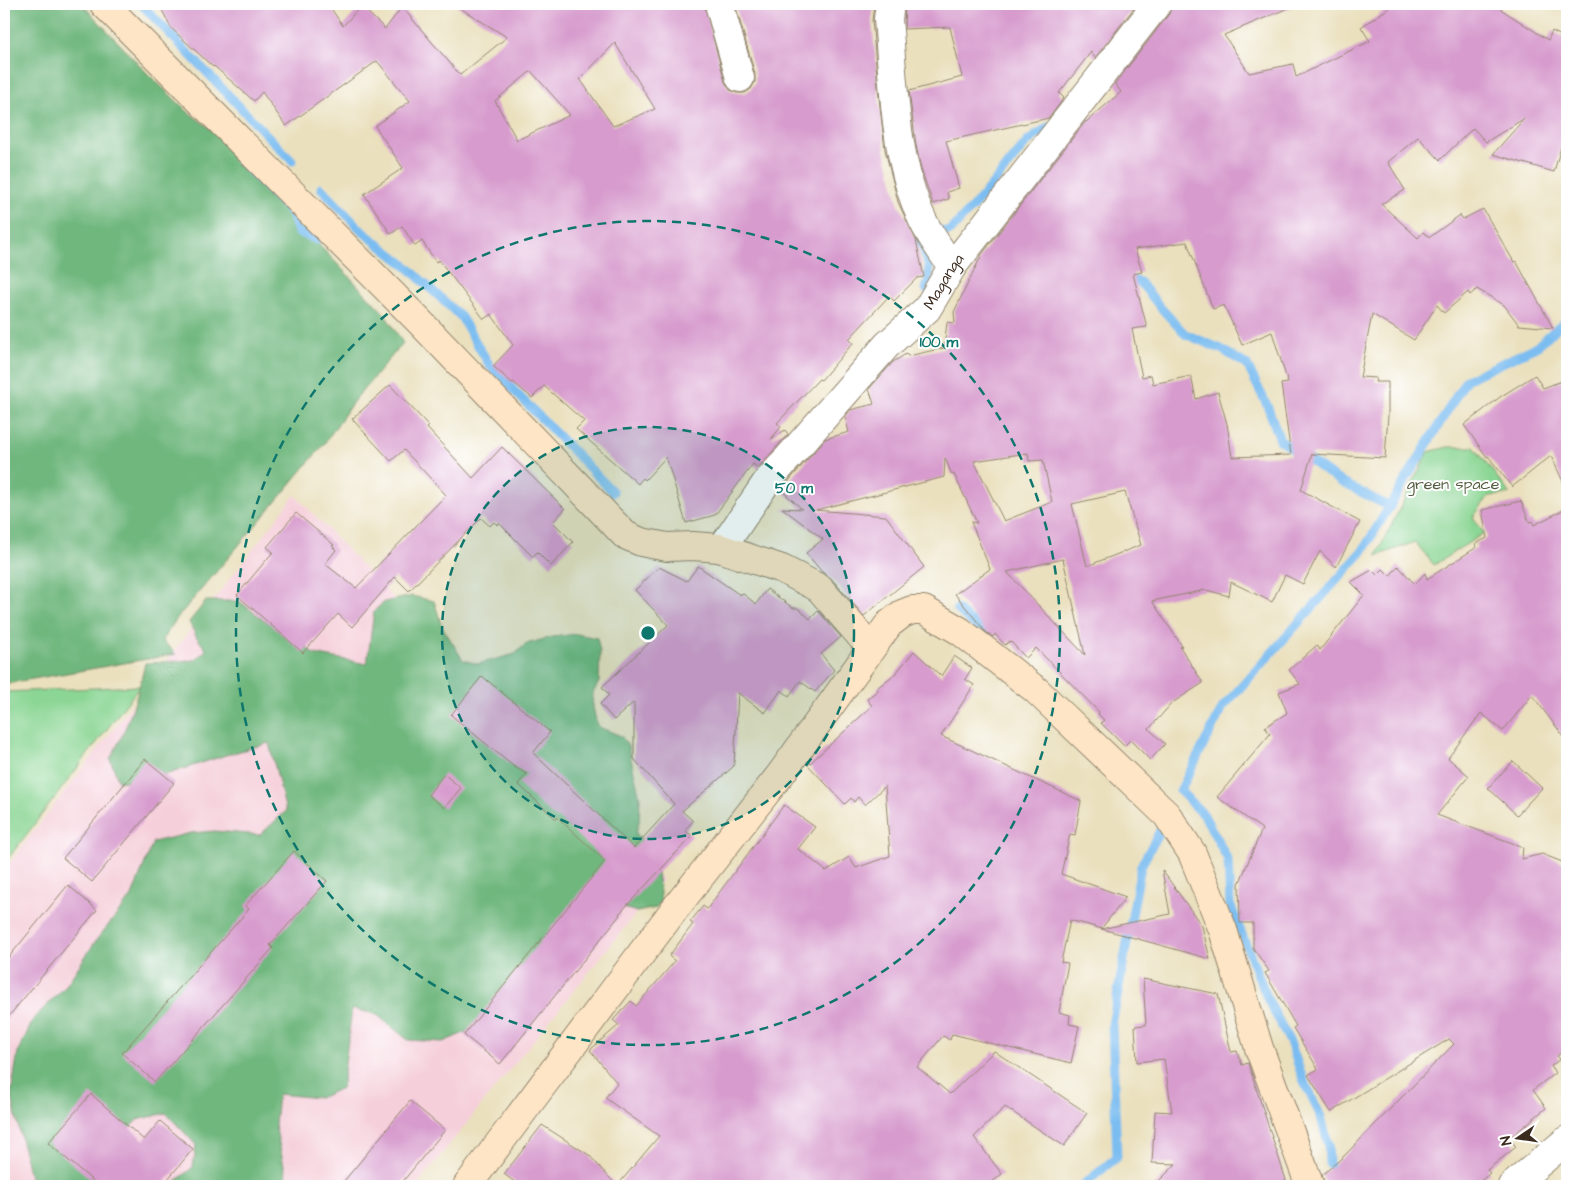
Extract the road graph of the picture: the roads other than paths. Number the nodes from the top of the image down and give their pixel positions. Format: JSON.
{"nodes":[{"id":1,"x":104,"y":4,"type":"edge"},
{"id":2,"x":720,"y":4,"type":"edge"},
{"id":3,"x":890,"y":4,"type":"edge"},
{"id":4,"x":1157,"y":4,"type":"edge"},
{"id":5,"x":740,"y":78,"type":"dead end"},
{"id":6,"x":952,"y":267,"type":"junction"},
{"id":7,"x":719,"y":548,"type":"junction"},
{"id":8,"x":871,"y":648,"type":"junction"},
{"id":9,"x":1567,"y":1140,"type":"edge"},
{"id":10,"x":467,"y":1186,"type":"edge"},
{"id":11,"x":1310,"y":1186,"type":"edge"},
{"id":12,"x":1512,"y":1186,"type":"edge"}],
"edges":[{"from":1,"to":7,"type":"street"},
{"from":2,"to":5,"type":"street"},
{"from":3,"to":6,"type":"street"},
{"from":4,"to":6,"type":"street","name":"Maganga"},
{"from":6,"to":7,"type":"street","name":"Maganga"},
{"from":7,"to":8,"type":"street"},
{"from":8,"to":10,"type":"street"},
{"from":8,"to":11,"type":"street"},
{"from":9,"to":12,"type":"street"}]}
